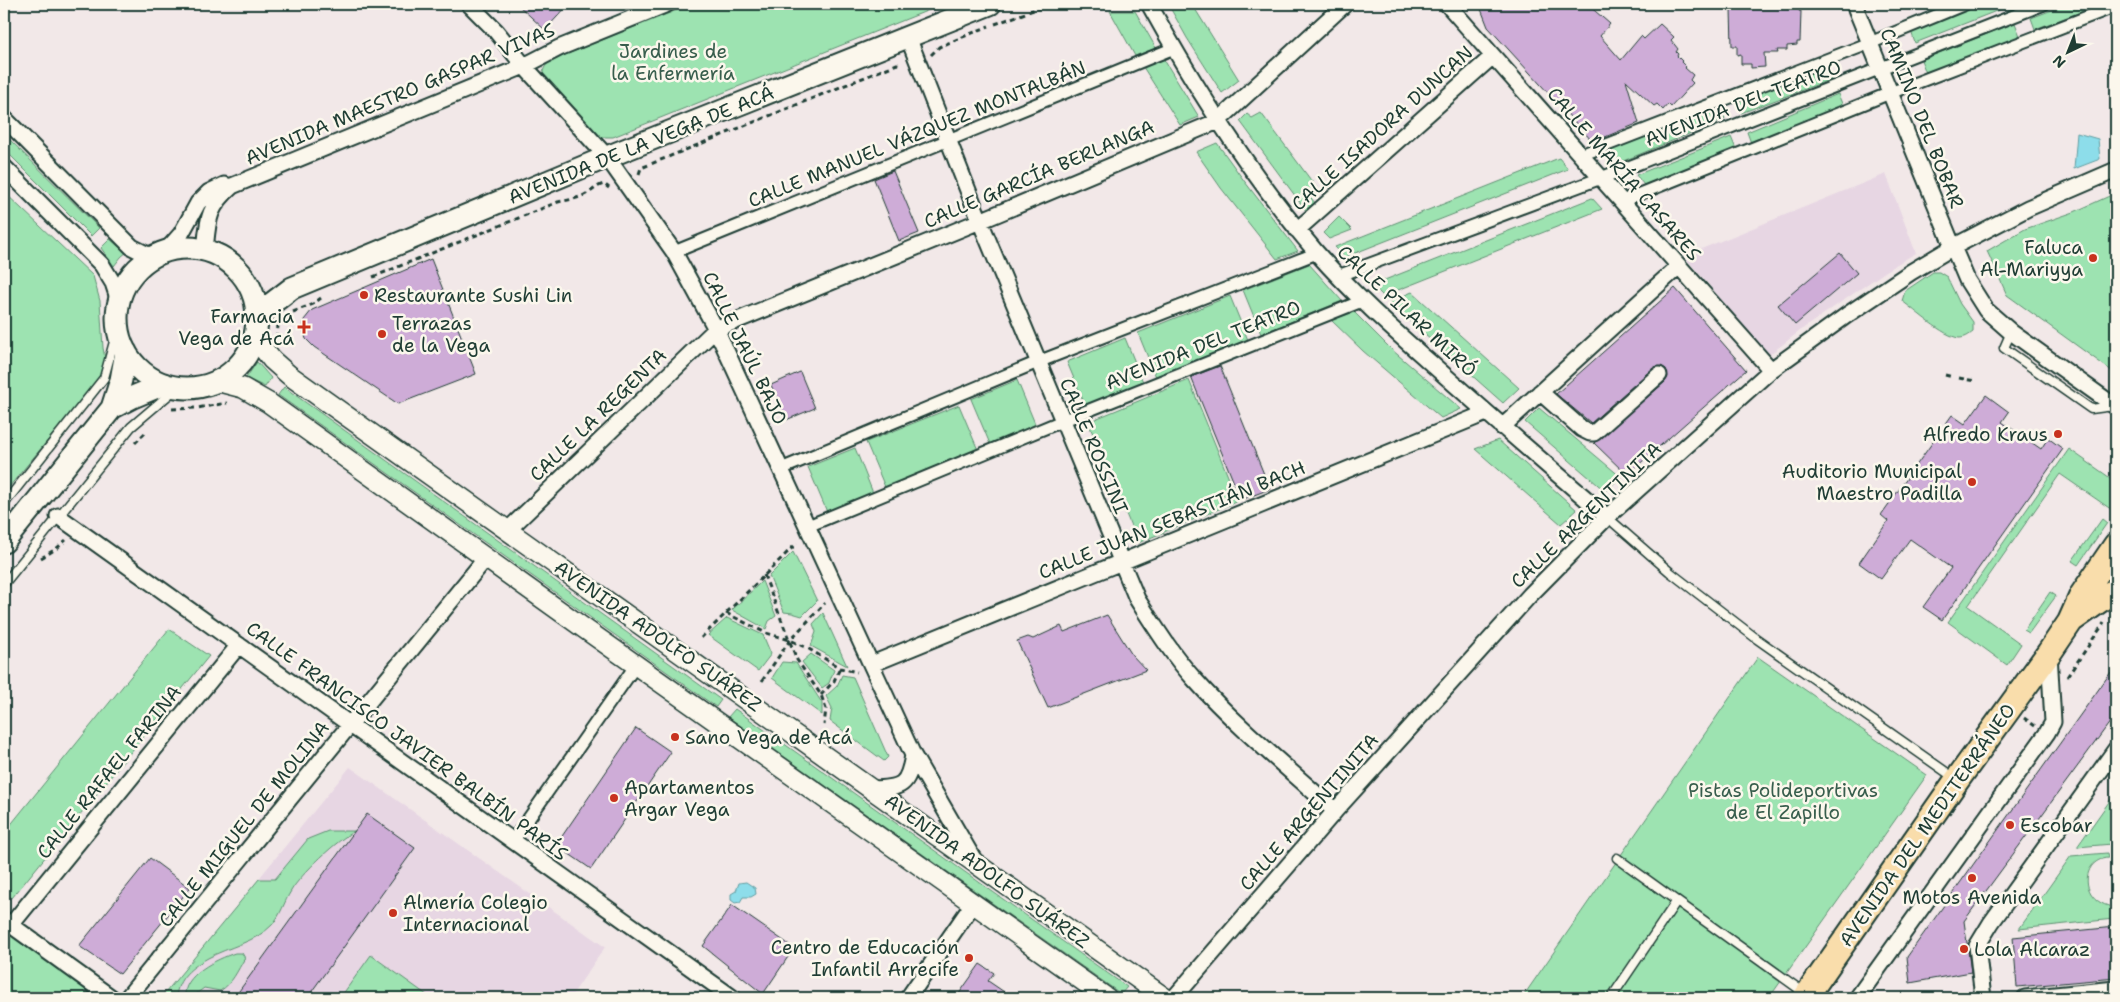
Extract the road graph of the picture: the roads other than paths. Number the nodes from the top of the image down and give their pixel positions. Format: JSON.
{"nodes":[{"id":1,"x":469,"y":4,"type":"edge"},
{"id":2,"x":667,"y":4,"type":"edge"},
{"id":3,"x":990,"y":4,"type":"edge"},
{"id":4,"x":1149,"y":4,"type":"edge"},
{"id":5,"x":1345,"y":4,"type":"edge"},
{"id":6,"x":1447,"y":4,"type":"edge"},
{"id":7,"x":1854,"y":4,"type":"edge"},
{"id":8,"x":1965,"y":4,"type":"edge"},
{"id":9,"x":2044,"y":4,"type":"edge"},
{"id":10,"x":2116,"y":6,"type":"edge"},
{"id":11,"x":908,"y":37,"type":"junction"},
{"id":12,"x":1870,"y":43,"type":"junction"},
{"id":13,"x":1174,"y":48,"type":"junction"},
{"id":14,"x":1493,"y":56,"type":"junction"},
{"id":15,"x":524,"y":66,"type":"junction"},
{"id":16,"x":1880,"y":68,"type":"junction"},
{"id":17,"x":1890,"y":93,"type":"junction"},
{"id":18,"x":4,"y":118,"type":"edge"},
{"id":19,"x":1218,"y":121,"type":"junction"},
{"id":20,"x":949,"y":139,"type":"junction"},
{"id":21,"x":1581,"y":156,"type":"junction"},
{"id":22,"x":607,"y":157,"type":"junction"},
{"id":23,"x":4,"y":167,"type":"edge"},
{"id":24,"x":2116,"y":170,"type":"edge"},
{"id":25,"x":1601,"y":178,"type":"junction"},
{"id":26,"x":232,"y":186,"type":"junction"},
{"id":27,"x":1622,"y":201,"type":"junction"},
{"id":28,"x":980,"y":221,"type":"junction"},
{"id":29,"x":1298,"y":230,"type":"junction"},
{"id":30,"x":1953,"y":247,"type":"junction"},
{"id":31,"x":205,"y":251,"type":"junction"},
{"id":32,"x":674,"y":252,"type":"junction"},
{"id":33,"x":1317,"y":253,"type":"junction"},
{"id":34,"x":159,"y":254,"type":"junction"},
{"id":35,"x":1679,"y":266,"type":"junction"},
{"id":36,"x":1338,"y":276,"type":"junction"},
{"id":37,"x":243,"y":277,"type":"junction"},
{"id":38,"x":292,"y":288,"type":"junction"},
{"id":39,"x":119,"y":301,"type":"junction"},
{"id":40,"x":1362,"y":301,"type":"junction"},
{"id":41,"x":118,"y":327,"type":"junction"},
{"id":42,"x":716,"y":329,"type":"junction"},
{"id":43,"x":255,"y":330,"type":"junction"},
{"id":44,"x":126,"y":352,"type":"junction"},
{"id":45,"x":1038,"y":362,"type":"junction"},
{"id":46,"x":1771,"y":370,"type":"junction"},
{"id":47,"x":1659,"y":376,"type":"dead end"},
{"id":48,"x":216,"y":381,"type":"junction"},
{"id":49,"x":171,"y":385,"type":"junction"},
{"id":50,"x":1540,"y":392,"type":"junction"},
{"id":51,"x":2115,"y":406,"type":"edge"},
{"id":52,"x":112,"y":408,"type":"junction"},
{"id":53,"x":1486,"y":413,"type":"junction"},
{"id":54,"x":1062,"y":421,"type":"junction"},
{"id":55,"x":1502,"y":427,"type":"junction"},
{"id":56,"x":781,"y":469,"type":"junction"},
{"id":57,"x":4,"y":504,"type":"edge"},
{"id":58,"x":58,"y":516,"type":"junction"},
{"id":59,"x":1607,"y":517,"type":"junction"},
{"id":60,"x":808,"y":526,"type":"junction"},
{"id":61,"x":508,"y":530,"type":"junction"},
{"id":62,"x":4,"y":542,"type":"edge"},
{"id":63,"x":2116,"y":545,"type":"edge"},
{"id":64,"x":486,"y":558,"type":"junction"},
{"id":65,"x":1121,"y":562,"type":"junction"},
{"id":66,"x":4,"y":584,"type":"edge"},
{"id":67,"x":2116,"y":591,"type":"edge"},
{"id":68,"x":2070,"y":622,"type":"junction"},
{"id":69,"x":239,"y":645,"type":"junction"},
{"id":70,"x":2049,"y":653,"type":"junction"},
{"id":71,"x":872,"y":664,"type":"junction"},
{"id":72,"x":636,"y":665,"type":"junction"},
{"id":73,"x":351,"y":725,"type":"junction"},
{"id":74,"x":2116,"y":749,"type":"edge"},
{"id":75,"x":913,"y":755,"type":"junction"},
{"id":76,"x":1957,"y":780,"type":"junction"},
{"id":77,"x":873,"y":789,"type":"junction"},
{"id":78,"x":1335,"y":811,"type":"junction"},
{"id":79,"x":513,"y":841,"type":"junction"},
{"id":80,"x":1617,"y":858,"type":"dead end"},
{"id":81,"x":975,"y":861,"type":"junction"},
{"id":82,"x":1676,"y":902,"type":"junction"},
{"id":83,"x":973,"y":904,"type":"junction"},
{"id":84,"x":7,"y":922,"type":"edge"},
{"id":85,"x":2116,"y":989,"type":"edge"},
{"id":86,"x":1808,"y":997,"type":"edge"},
{"id":87,"x":112,"y":998,"type":"edge"},
{"id":88,"x":127,"y":998,"type":"edge"},
{"id":89,"x":734,"y":998,"type":"edge"},
{"id":90,"x":908,"y":998,"type":"edge"},
{"id":91,"x":1107,"y":998,"type":"edge"},
{"id":92,"x":1165,"y":998,"type":"edge"},
{"id":93,"x":1174,"y":998,"type":"edge"},
{"id":94,"x":1611,"y":998,"type":"edge"},
{"id":95,"x":1857,"y":998,"type":"edge"},
{"id":96,"x":1983,"y":998,"type":"edge"},
{"id":97,"x":2025,"y":998,"type":"edge"}],
"edges":[{"from":1,"to":15,"type":"street","name":"CALLE JAÚL BAJO"},
{"from":2,"to":15,"type":"street","name":"AVENIDA MAESTRO GASPAR VIVAS"},
{"from":3,"to":11,"type":"main road","name":"AVENIDA DE LA VEGA DE ACÁ"},
{"from":4,"to":13,"type":"street","name":"CALLE PILAR MIRÓ"},
{"from":5,"to":19,"type":"street","name":"CALLE GARCÍA BERLANGA"},
{"from":6,"to":14,"type":"street","name":"CALLE MARÍA CASARES"},
{"from":7,"to":12,"type":"street","name":"CAMINO DEL BOBAR"},
{"from":8,"to":12,"type":"street","name":"AVENIDA DEL TEATRO"},
{"from":9,"to":16,"type":"street","name":"AVENIDA DEL TEATRO"},
{"from":10,"to":17,"type":"street"},
{"from":11,"to":20,"type":"street","name":"CALLE ROSSINI"},
{"from":11,"to":22,"type":"main road","name":"AVENIDA DE LA VEGA DE ACÁ"},
{"from":12,"to":16,"type":"street","name":"CAMINO DEL BOBAR"},
{"from":12,"to":21,"type":"street","name":"AVENIDA DEL TEATRO"},
{"from":13,"to":19,"type":"street","name":"CALLE PILAR MIRÓ"},
{"from":13,"to":20,"type":"street","name":"CALLE MANUEL VÁZQUEZ MONTALBÁN"},
{"from":14,"to":21,"type":"street","name":"CALLE MARÍA CASARES"},
{"from":14,"to":29,"type":"street","name":"CALLE ISADORA DUNCAN"},
{"from":15,"to":22,"type":"street","name":"CALLE JAÚL BAJO"},
{"from":15,"to":26,"type":"street","name":"AVENIDA MAESTRO GASPAR VIVAS"},
{"from":16,"to":17,"type":"street","name":"CAMINO DEL BOBAR"},
{"from":16,"to":25,"type":"street","name":"AVENIDA DEL TEATRO"},
{"from":17,"to":27,"type":"street"},
{"from":17,"to":30,"type":"street","name":"CAMINO DEL BOBAR"},
{"from":18,"to":34,"type":"street"},
{"from":19,"to":28,"type":"street","name":"CALLE GARCÍA BERLANGA"},
{"from":19,"to":29,"type":"street","name":"CALLE PILAR MIRÓ"},
{"from":20,"to":28,"type":"street","name":"CALLE ROSSINI"},
{"from":20,"to":32,"type":"street","name":"CALLE MANUEL VÁZQUEZ MONTALBÁN"},
{"from":21,"to":25,"type":"street","name":"CALLE MARÍA CASARES"},
{"from":22,"to":32,"type":"street","name":"CALLE JAÚL BAJO"},
{"from":22,"to":38,"type":"main road","name":"AVENIDA DE LA VEGA DE ACÁ"},
{"from":23,"to":39,"type":"street"},
{"from":24,"to":30,"type":"street","name":"CALLE ARGENTINITA"},
{"from":25,"to":27,"type":"street","name":"CALLE MARÍA CASARES"},
{"from":25,"to":36,"type":"street","name":"AVENIDA DEL TEATRO"},
{"from":26,"to":31,"type":"street","name":"AVENIDA MAESTRO GASPAR VIVAS"},
{"from":26,"to":34,"type":"street","name":"AVENIDA MAESTRO GASPAR VIVAS"},
{"from":27,"to":35,"type":"street","name":"CALLE MARÍA CASARES"},
{"from":28,"to":42,"type":"street","name":"CALLE GARCÍA BERLANGA"},
{"from":28,"to":45,"type":"street","name":"CALLE ROSSINI"},
{"from":29,"to":33,"type":"street","name":"CALLE PILAR MIRÓ"},
{"from":30,"to":46,"type":"street","name":"CALLE ARGENTINITA"},
{"from":30,"to":51,"type":"street","name":"CAMINO DEL BOBAR"},
{"from":31,"to":34,"type":"main road"},
{"from":31,"to":37,"type":"main road"},
{"from":32,"to":42,"type":"street","name":"CALLE JAÚL BAJO"},
{"from":33,"to":36,"type":"street","name":"CALLE PILAR MIRÓ"},
{"from":33,"to":45,"type":"street"},
{"from":34,"to":39,"type":"main road"},
{"from":35,"to":46,"type":"street","name":"CALLE MARÍA CASARES"},
{"from":35,"to":50,"type":"street"},
{"from":36,"to":40,"type":"street","name":"CALLE PILAR MIRÓ"},
{"from":37,"to":38,"type":"main road","name":"AVENIDA DE LA VEGA DE ACÁ"},
{"from":37,"to":43,"type":"main road"},
{"from":38,"to":43,"type":"main road","name":"AVENIDA DE LA VEGA DE ACÁ"},
{"from":39,"to":41,"type":"main road"},
{"from":40,"to":53,"type":"street","name":"CALLE PILAR MIRÓ"},
{"from":40,"to":54,"type":"street","name":"AVENIDA DEL TEATRO"},
{"from":41,"to":44,"type":"main road"},
{"from":41,"to":57,"type":"lane"},
{"from":42,"to":56,"type":"street","name":"CALLE JAÚL BAJO"},
{"from":42,"to":61,"type":"street","name":"CALLE LA REGENTA"},
{"from":43,"to":48,"type":"main road"},
{"from":43,"to":61,"type":"street","name":"AVENIDA ADOLFO SUÁREZ"},
{"from":44,"to":49,"type":"main road"},
{"from":44,"to":52,"type":"main road"},
{"from":45,"to":54,"type":"street","name":"CALLE ROSSINI"},
{"from":45,"to":56,"type":"street"},
{"from":46,"to":59,"type":"street","name":"CALLE ARGENTINITA"},
{"from":47,"to":50,"type":"street"},
{"from":48,"to":49,"type":"main road"},
{"from":48,"to":64,"type":"street","name":"AVENIDA ADOLFO SUÁREZ"},
{"from":49,"to":52,"type":"main road"},
{"from":49,"to":58,"type":"lane"},
{"from":50,"to":55,"type":"street"},
{"from":52,"to":62,"type":"main road"},
{"from":53,"to":55,"type":"street","name":"CALLE PILAR MIRÓ"},
{"from":53,"to":65,"type":"street","name":"CALLE JUAN SEBASTIÁN BACH"},
{"from":54,"to":60,"type":"street","name":"AVENIDA DEL TEATRO"},
{"from":54,"to":65,"type":"street","name":"CALLE ROSSINI"},
{"from":55,"to":59,"type":"street","name":"CALLE PILAR MIRÓ"},
{"from":56,"to":60,"type":"street","name":"CALLE JAÚL BAJO"},
{"from":58,"to":66,"type":"lane"},
{"from":58,"to":69,"type":"street","name":"CALLE FRANCISCO JAVIER BALBÍN PARÍS"},
{"from":59,"to":76,"type":"lane"},
{"from":59,"to":78,"type":"street","name":"CALLE ARGENTINITA"},
{"from":60,"to":71,"type":"street","name":"CALLE JAÚL BAJO"},
{"from":61,"to":77,"type":"street","name":"AVENIDA ADOLFO SUÁREZ"},
{"from":63,"to":68,"type":"main road"},
{"from":64,"to":72,"type":"street","name":"AVENIDA ADOLFO SUÁREZ"},
{"from":64,"to":73,"type":"street","name":"CALLE MIGUEL DE MOLINA"},
{"from":65,"to":71,"type":"street","name":"CALLE JUAN SEBASTIÁN BACH"},
{"from":65,"to":78,"type":"street","name":"CALLE ROSSINI"},
{"from":67,"to":68,"type":"main road"},
{"from":68,"to":70,"type":"main road","name":"AVENIDA DEL MEDITERRÁNEO"},
{"from":69,"to":73,"type":"street","name":"CALLE FRANCISCO JAVIER BALBÍN PARÍS"},
{"from":69,"to":84,"type":"street","name":"CALLE RAFAEL FARINA"},
{"from":70,"to":76,"type":"main road","name":"AVENIDA DEL MEDITERRÁNEO"},
{"from":70,"to":95,"type":"street"},
{"from":71,"to":75,"type":"street","name":"CALLE JAÚL BAJO"},
{"from":72,"to":79,"type":"street"},
{"from":72,"to":83,"type":"street","name":"AVENIDA ADOLFO SUÁREZ"},
{"from":73,"to":79,"type":"street","name":"CALLE FRANCISCO JAVIER BALBÍN PARÍS"},
{"from":73,"to":88,"type":"street","name":"CALLE MIGUEL DE MOLINA"},
{"from":74,"to":96,"type":"street"},
{"from":75,"to":77,"type":"street"},
{"from":75,"to":81,"type":"street","name":"CALLE JAÚL BAJO"},
{"from":76,"to":86,"type":"main road","name":"AVENIDA DEL MEDITERRÁNEO"},
{"from":77,"to":81,"type":"street","name":"AVENIDA ADOLFO SUÁREZ"},
{"from":78,"to":93,"type":"street","name":"CALLE ARGENTINITA"},
{"from":79,"to":89,"type":"street","name":"CALLE FRANCISCO JAVIER BALBÍN PARÍS"},
{"from":80,"to":82,"type":"lane"},
{"from":81,"to":92,"type":"street","name":"AVENIDA ADOLFO SUÁREZ"},
{"from":82,"to":86,"type":"lane"},
{"from":82,"to":94,"type":"lane"},
{"from":83,"to":90,"type":"street"},
{"from":83,"to":91,"type":"street","name":"AVENIDA ADOLFO SUÁREZ"},
{"from":84,"to":87,"type":"street"},
{"from":85,"to":97,"type":"street"}]}
